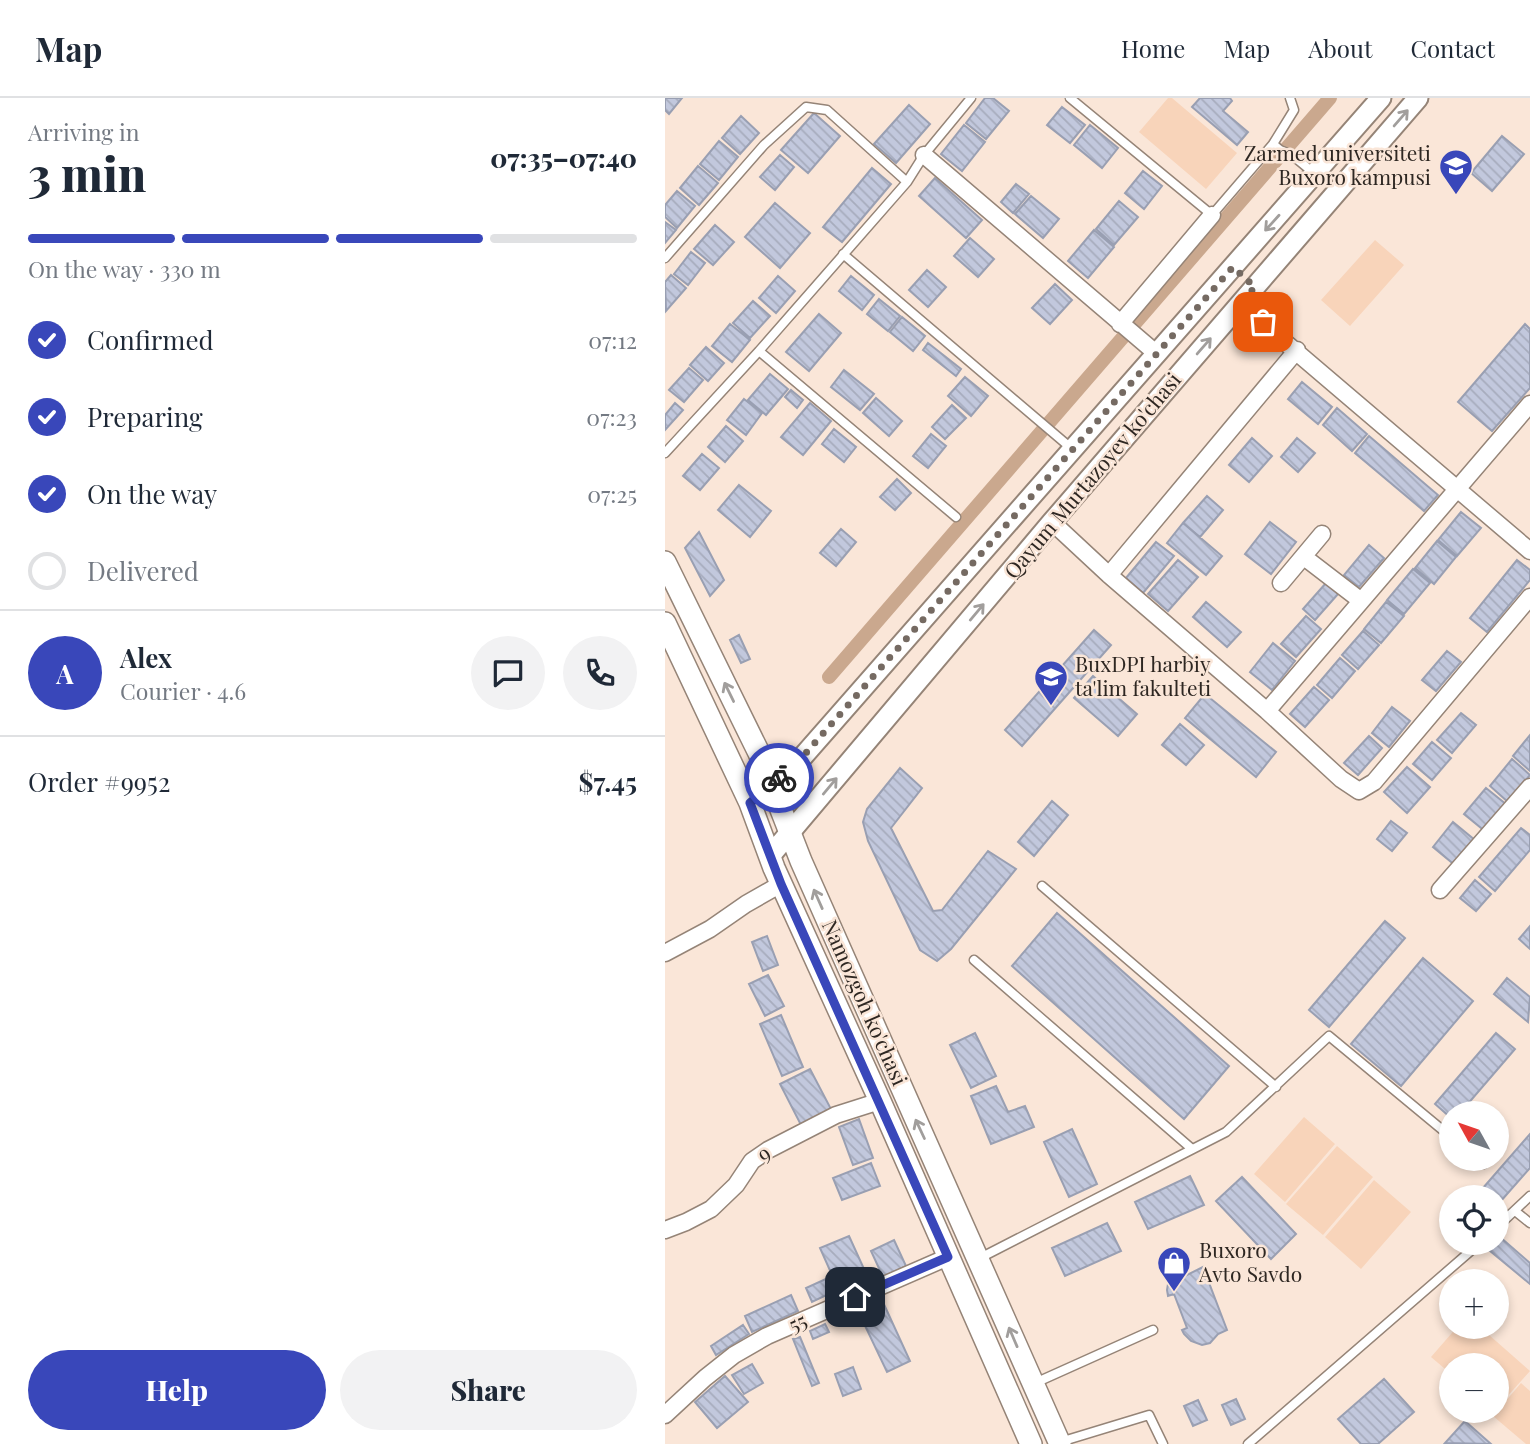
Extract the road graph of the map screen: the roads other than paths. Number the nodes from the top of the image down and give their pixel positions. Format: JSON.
{"nodes":[{"id":1,"x":971,"y":98,"type":"edge"},
{"id":2,"x":1070,"y":98,"type":"edge"},
{"id":3,"x":1290,"y":98,"type":"edge"},
{"id":4,"x":1381,"y":98,"type":"edge"},
{"id":5,"x":1418,"y":98,"type":"edge"},
{"id":6,"x":1276,"y":147,"type":"junction"},
{"id":7,"x":924,"y":155,"type":"junction"},
{"id":8,"x":1315,"y":174,"type":"junction"},
{"id":9,"x":907,"y":182,"type":"junction"},
{"id":10,"x":1212,"y":215,"type":"junction"},
{"id":11,"x":843,"y":254,"type":"junction"},
{"id":12,"x":665,"y":258,"type":"edge"},
{"id":13,"x":1233,"y":267,"type":"junction"},
{"id":14,"x":1255,"y":287,"type":"junction"},
{"id":15,"x":1240,"y":304,"type":"junction"},
{"id":16,"x":1127,"y":329,"type":"junction"},
{"id":17,"x":1297,"y":350,"type":"junction"},
{"id":18,"x":759,"y":351,"type":"junction"},
{"id":19,"x":1157,"y":354,"type":"junction"},
{"id":20,"x":1530,"y":404,"type":"edge"},
{"id":21,"x":1073,"y":450,"type":"junction"},
{"id":22,"x":665,"y":453,"type":"edge"},
{"id":23,"x":1458,"y":489,"type":"junction"},
{"id":24,"x":956,"y":517,"type":"dead end"},
{"id":25,"x":1052,"y":523,"type":"junction"},
{"id":26,"x":1322,"y":534,"type":"dead end"},
{"id":27,"x":1530,"y":551,"type":"edge"},
{"id":28,"x":1304,"y":557,"type":"junction"},
{"id":29,"x":665,"y":562,"type":"edge"},
{"id":30,"x":1109,"y":575,"type":"junction"},
{"id":31,"x":1281,"y":583,"type":"dead end"},
{"id":32,"x":1530,"y":597,"type":"edge"},
{"id":33,"x":1360,"y":600,"type":"junction"},
{"id":34,"x":665,"y":623,"type":"edge"},
{"id":35,"x":1267,"y":711,"type":"junction"},
{"id":36,"x":771,"y":784,"type":"junction"},
{"id":37,"x":1530,"y":787,"type":"edge"},
{"id":38,"x":750,"y":803,"type":"junction"},
{"id":39,"x":791,"y":834,"type":"junction"},
{"id":40,"x":770,"y":856,"type":"junction"},
{"id":41,"x":781,"y":884,"type":"junction"},
{"id":42,"x":1042,"y":886,"type":"dead end"},
{"id":43,"x":1440,"y":890,"type":"dead end"},
{"id":44,"x":665,"y":953,"type":"edge"},
{"id":45,"x":974,"y":960,"type":"dead end"},
{"id":46,"x":1276,"y":1087,"type":"junction"},
{"id":47,"x":880,"y":1101,"type":"junction"},
{"id":48,"x":1439,"y":1127,"type":"edge"},
{"id":49,"x":1192,"y":1149,"type":"junction"},
{"id":50,"x":1530,"y":1196,"type":"edge"},
{"id":51,"x":1515,"y":1211,"type":"junction"},
{"id":52,"x":1509,"y":1216,"type":"edge"},
{"id":53,"x":1530,"y":1223,"type":"edge"},
{"id":54,"x":665,"y":1230,"type":"edge"},
{"id":55,"x":1466,"y":1255,"type":"edge"},
{"id":56,"x":948,"y":1257,"type":"junction"},
{"id":57,"x":980,"y":1258,"type":"junction"},
{"id":58,"x":1153,"y":1330,"type":"dead end"},
{"id":59,"x":1033,"y":1384,"type":"junction"},
{"id":60,"x":665,"y":1416,"type":"edge"},
{"id":61,"x":1060,"y":1443,"type":"edge"},
{"id":62,"x":1031,"y":1444,"type":"edge"},
{"id":63,"x":1163,"y":1444,"type":"edge"},
{"id":64,"x":1248,"y":1444,"type":"edge"}],
"edges":[{"from":1,"to":7,"type":"lane"},
{"from":2,"to":10,"type":"lane"},
{"from":3,"to":6,"type":"lane"},
{"from":4,"to":8,"type":"street","name":"Qayum Murtazoyev ko'chasi"},
{"from":14,"to":5,"type":"street","name":"Qayum Murtazoyev ko'chasi","one_way":true},
{"from":6,"to":8,"type":"lane"},
{"from":6,"to":10,"type":"lane"},
{"from":7,"to":9,"type":"lane"},
{"from":7,"to":16,"type":"street"},
{"from":8,"to":13,"type":"street","name":"Qayum Murtazoyev ko'chasi","one_way":true},
{"from":9,"to":11,"type":"lane"},
{"from":9,"to":12,"type":"lane"},
{"from":10,"to":16,"type":"street"},
{"from":11,"to":18,"type":"lane"},
{"from":11,"to":21,"type":"lane"},
{"from":13,"to":14,"type":"street"},
{"from":13,"to":19,"type":"street","name":"Qayum Murtazoyev ko'chasi"},
{"from":14,"to":15,"type":"street","name":"Qayum Murtazoyev ko'chasi"},
{"from":15,"to":17,"type":"street"},
{"from":25,"to":15,"type":"street","name":"Qayum Murtazoyev ko'chasi","one_way":true},
{"from":16,"to":19,"type":"street"},
{"from":17,"to":23,"type":"street"},
{"from":17,"to":30,"type":"street"},
{"from":18,"to":22,"type":"lane"},
{"from":18,"to":24,"type":"lane"},
{"from":19,"to":21,"type":"street","name":"Qayum Murtazoyev ko'chasi"},
{"from":20,"to":23,"type":"street"},
{"from":21,"to":36,"type":"street","name":"Qayum Murtazoyev ko'chasi"},
{"from":23,"to":27,"type":"street"},
{"from":23,"to":33,"type":"street"},
{"from":25,"to":30,"type":"street"},
{"from":39,"to":25,"type":"street","name":"Qayum Murtazoyev ko'chasi","one_way":true},
{"from":26,"to":28,"type":"street"},
{"from":28,"to":31,"type":"street"},
{"from":28,"to":33,"type":"street"},
{"from":36,"to":29,"type":"main road","name":"Namozgoh ko'chasi","one_way":true},
{"from":30,"to":35,"type":"street"},
{"from":32,"to":35,"type":"street"},
{"from":33,"to":35,"type":"street"},
{"from":34,"to":38,"type":"main road","name":"Namozgoh ko'chasi"},
{"from":36,"to":38,"type":"street","name":"Qayum Murtazoyev ko'chasi"},
{"from":36,"to":39,"type":"main road","name":"Namozgoh ko'chasi"},
{"from":37,"to":43,"type":"street"},
{"from":38,"to":40,"type":"main road","name":"Namozgoh ko'chasi"},
{"from":39,"to":40,"type":"street","name":"Qayum Murtazoyev ko'chasi"},
{"from":57,"to":39,"type":"main road","name":"Namozgoh ko'chasi","one_way":true},
{"from":40,"to":41,"type":"main road","name":"Namozgoh ko'chasi"},
{"from":41,"to":44,"type":"street"},
{"from":41,"to":47,"type":"main road","name":"Namozgoh ko'chasi"},
{"from":42,"to":46,"type":"lane"},
{"from":45,"to":49,"type":"lane"},
{"from":46,"to":48,"type":"lane"},
{"from":46,"to":49,"type":"lane"},
{"from":47,"to":54,"type":"street","name":"9"},
{"from":47,"to":56,"type":"main road","name":"Namozgoh ko'chasi"},
{"from":49,"to":57,"type":"lane"},
{"from":50,"to":51,"type":"lane"},
{"from":51,"to":52,"type":"lane"},
{"from":51,"to":53,"type":"lane"},
{"from":55,"to":64,"type":"lane"},
{"from":56,"to":60,"type":"street","name":"55"},
{"from":56,"to":62,"type":"main road","name":"Namozgoh ko'chasi"},
{"from":59,"to":57,"type":"main road","name":"Namozgoh ko'chasi","one_way":true},
{"from":58,"to":59,"type":"lane"},
{"from":59,"to":61,"type":"main road","name":"Namozgoh ko'chasi"},
{"from":61,"to":63,"type":"lane"}]}
